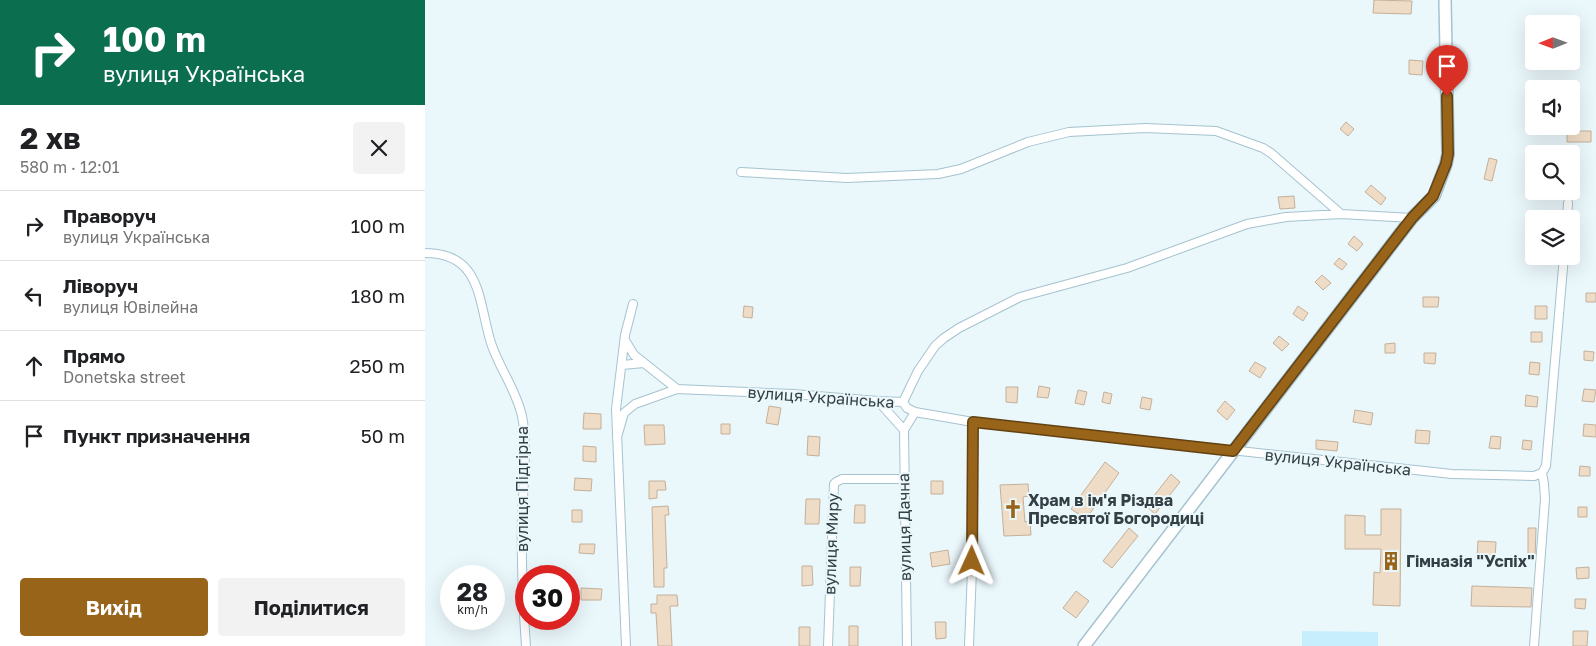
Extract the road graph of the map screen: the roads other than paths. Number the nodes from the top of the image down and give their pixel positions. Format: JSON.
{"nodes":[{"id":1,"x":1445,"y":0,"type":"edge"},
{"id":2,"x":741,"y":172,"type":"dead end"},
{"id":3,"x":1568,"y":203,"type":"dead end"},
{"id":4,"x":1568,"y":210,"type":"edge"},
{"id":5,"x":1341,"y":214,"type":"junction"},
{"id":6,"x":1412,"y":218,"type":"junction"},
{"id":7,"x":425,"y":253,"type":"edge"},
{"id":8,"x":1563,"y":265,"type":"edge"},
{"id":9,"x":633,"y":304,"type":"dead end"},
{"id":10,"x":625,"y":340,"type":"junction"},
{"id":11,"x":644,"y":363,"type":"junction"},
{"id":12,"x":621,"y":365,"type":"junction"},
{"id":13,"x":677,"y":389,"type":"junction"},
{"id":14,"x":878,"y":401,"type":"junction"},
{"id":15,"x":903,"y":402,"type":"junction"},
{"id":16,"x":915,"y":412,"type":"junction"},
{"id":17,"x":973,"y":422,"type":"junction"},
{"id":18,"x":904,"y":430,"type":"junction"},
{"id":19,"x":617,"y":437,"type":"junction"},
{"id":20,"x":1233,"y":451,"type":"junction"},
{"id":21,"x":1542,"y":473,"type":"junction"},
{"id":22,"x":903,"y":479,"type":"junction"},
{"id":23,"x":526,"y":646,"type":"edge"},
{"id":24,"x":626,"y":646,"type":"edge"},
{"id":25,"x":828,"y":646,"type":"edge"},
{"id":26,"x":907,"y":646,"type":"edge"},
{"id":27,"x":969,"y":646,"type":"edge"},
{"id":28,"x":1084,"y":646,"type":"edge"},
{"id":29,"x":1534,"y":646,"type":"edge"}],
"edges":[{"from":1,"to":6,"type":"street"},
{"from":2,"to":5,"type":"street"},
{"from":3,"to":4,"type":"street"},
{"from":5,"to":6,"type":"street"},
{"from":5,"to":15,"type":"street"},
{"from":6,"to":20,"type":"street"},
{"from":7,"to":23,"type":"street","name":"вулиця Підгірна"},
{"from":8,"to":21,"type":"street"},
{"from":9,"to":10,"type":"street","name":"вулиця Українська"},
{"from":10,"to":11,"type":"street"},
{"from":10,"to":12,"type":"street","name":"вулиця Українська"},
{"from":11,"to":12,"type":"street"},
{"from":11,"to":13,"type":"street"},
{"from":12,"to":19,"type":"street","name":"вулиця Українська"},
{"from":13,"to":14,"type":"street","name":"вулиця Українська"},
{"from":13,"to":19,"type":"street","name":"вулиця Українська"},
{"from":14,"to":15,"type":"street","name":"вулиця Українська"},
{"from":14,"to":18,"type":"street"},
{"from":15,"to":16,"type":"street","name":"вулиця Українська"},
{"from":16,"to":17,"type":"street","name":"вулиця Українська"},
{"from":16,"to":18,"type":"street"},
{"from":17,"to":20,"type":"street","name":"вулиця Українська"},
{"from":17,"to":27,"type":"street"},
{"from":18,"to":22,"type":"street","name":"вулиця Дачна"},
{"from":19,"to":24,"type":"street","name":"вулиця Українська"},
{"from":20,"to":21,"type":"street","name":"вулиця Українська"},
{"from":20,"to":28,"type":"street"},
{"from":21,"to":29,"type":"street"},
{"from":22,"to":25,"type":"street","name":"вулиця Миру"},
{"from":22,"to":26,"type":"street","name":"вулиця Дачна"}]}
